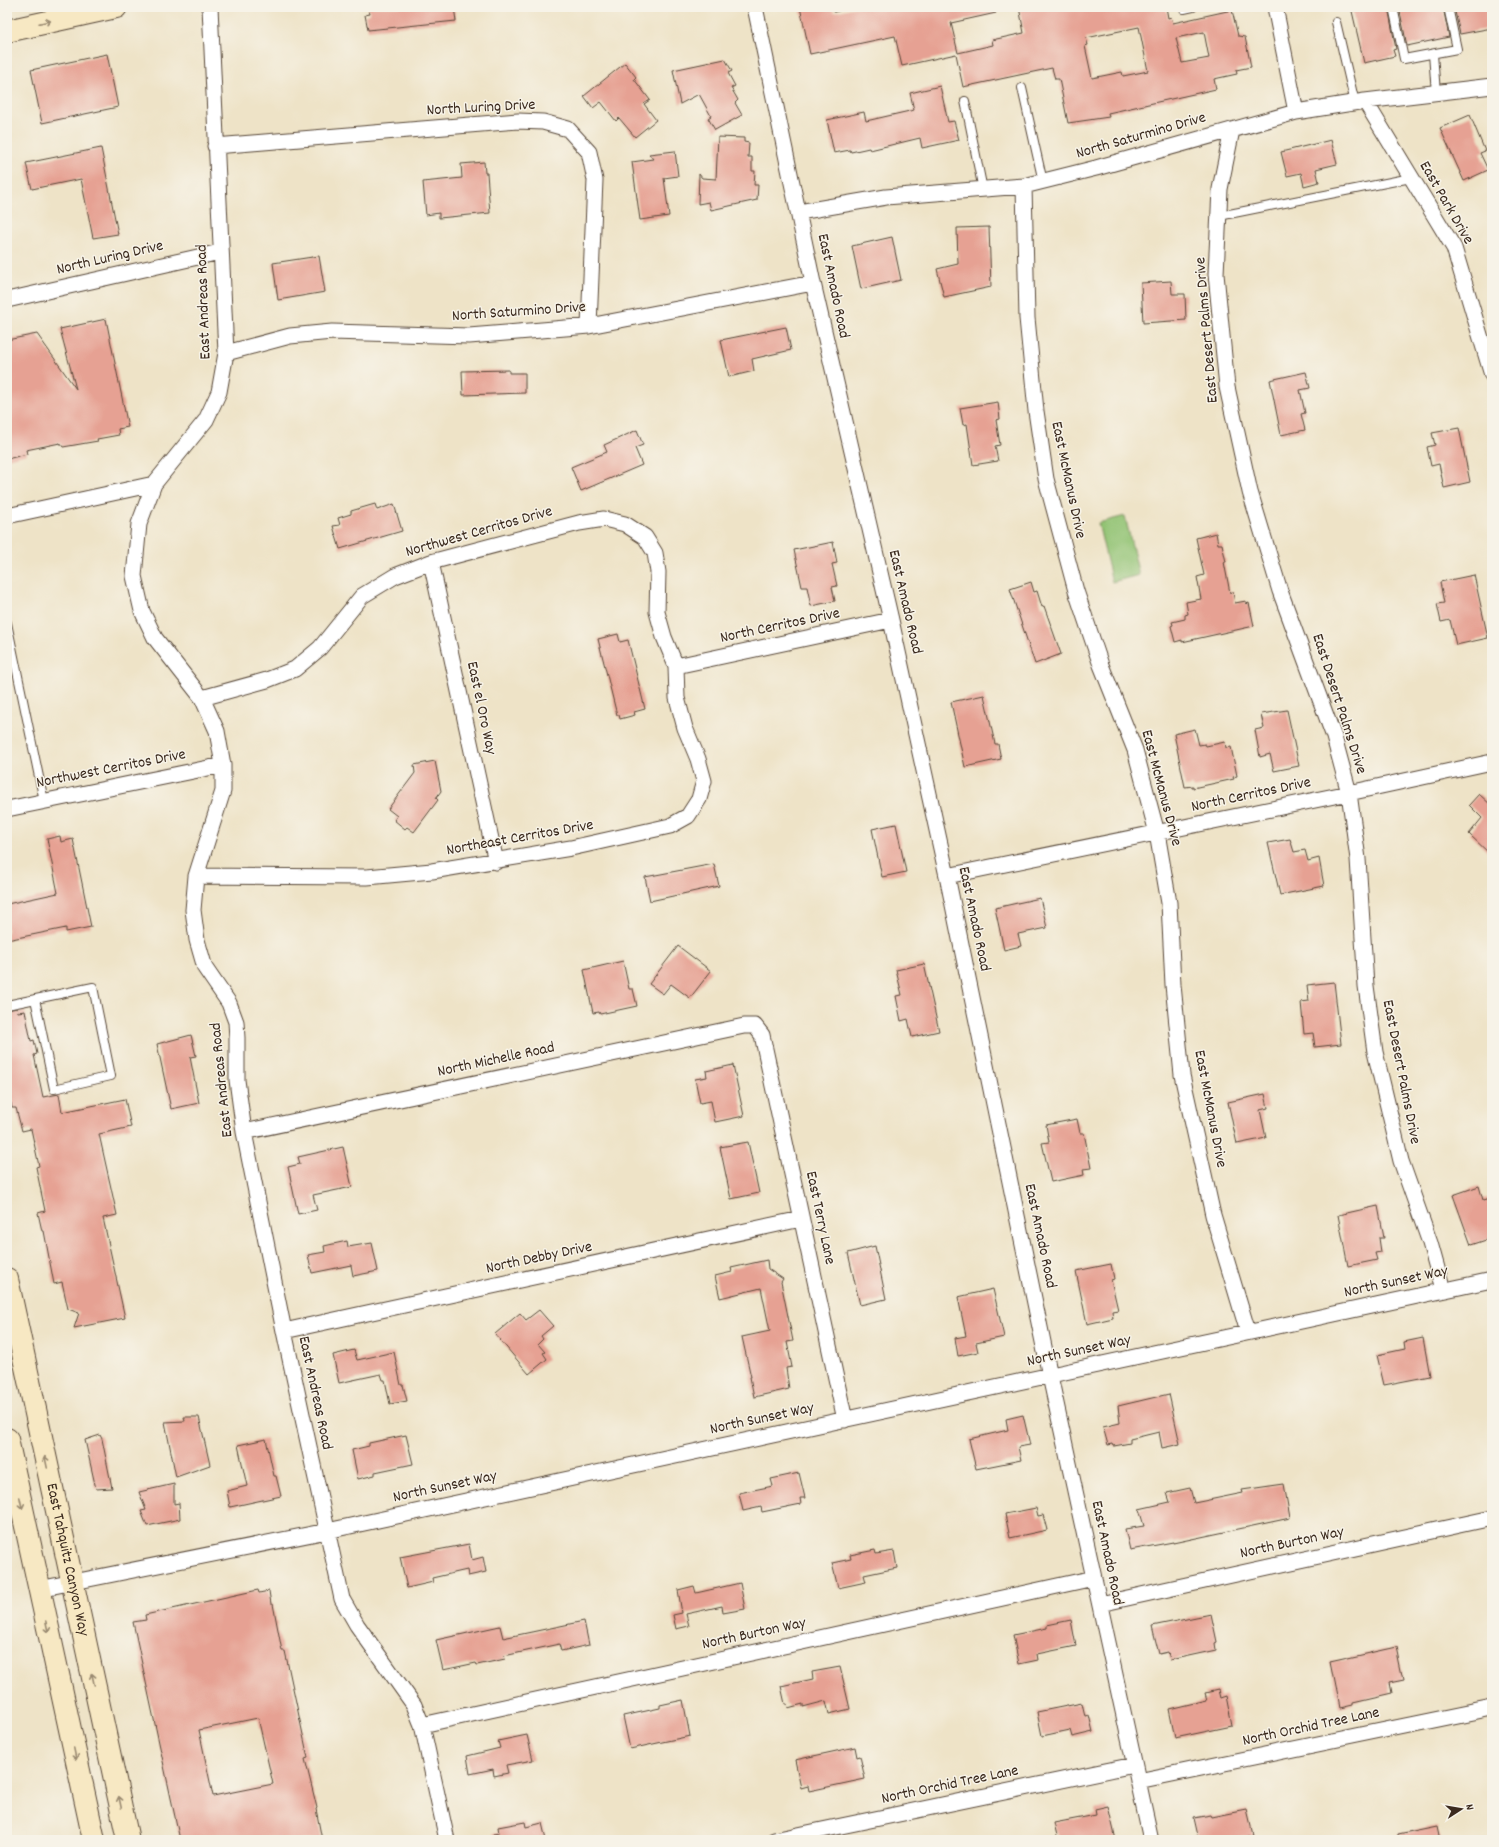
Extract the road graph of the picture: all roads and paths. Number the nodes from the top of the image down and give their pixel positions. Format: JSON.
{"nodes":[{"id":1,"x":116,"y":7,"type":"edge"},
{"id":2,"x":210,"y":7,"type":"edge"},
{"id":3,"x":755,"y":7,"type":"edge"},
{"id":4,"x":1193,"y":7,"type":"edge"},
{"id":5,"x":1275,"y":7,"type":"edge"},
{"id":6,"x":1392,"y":7,"type":"edge"},
{"id":7,"x":1448,"y":7,"type":"edge"},
{"id":8,"x":1184,"y":9,"type":"dead end"},
{"id":9,"x":1336,"y":22,"type":"dead end"},
{"id":10,"x":7,"y":31,"type":"edge"},
{"id":11,"x":1433,"y":54,"type":"junction"},
{"id":12,"x":1492,"y":86,"type":"edge"},
{"id":13,"x":1022,"y":88,"type":"dead end"},
{"id":14,"x":1436,"y":93,"type":"junction"},
{"id":15,"x":965,"y":101,"type":"dead end"},
{"id":16,"x":1360,"y":102,"type":"junction"},
{"id":17,"x":1296,"y":112,"type":"junction"},
{"id":18,"x":1232,"y":130,"type":"junction"},
{"id":19,"x":215,"y":146,"type":"junction"},
{"id":20,"x":1411,"y":178,"type":"junction"},
{"id":21,"x":1042,"y":182,"type":"junction"},
{"id":22,"x":1024,"y":186,"type":"junction"},
{"id":23,"x":983,"y":190,"type":"junction"},
{"id":24,"x":799,"y":212,"type":"junction"},
{"id":25,"x":1219,"y":216,"type":"junction"},
{"id":26,"x":220,"y":252,"type":"junction"},
{"id":27,"x":813,"y":283,"type":"junction"},
{"id":28,"x":7,"y":300,"type":"edge"},
{"id":29,"x":589,"y":326,"type":"junction"},
{"id":30,"x":226,"y":353,"type":"junction"},
{"id":31,"x":1492,"y":375,"type":"edge"},
{"id":32,"x":154,"y":484,"type":"junction"},
{"id":33,"x":7,"y":516,"type":"edge"},
{"id":34,"x":431,"y":562,"type":"junction"},
{"id":35,"x":891,"y":620,"type":"junction"},
{"id":36,"x":7,"y":623,"type":"edge"},
{"id":37,"x":676,"y":666,"type":"junction"},
{"id":38,"x":202,"y":698,"type":"junction"},
{"id":39,"x":1492,"y":762,"type":"edge"},
{"id":40,"x":223,"y":765,"type":"junction"},
{"id":41,"x":1349,"y":793,"type":"junction"},
{"id":42,"x":44,"y":801,"type":"junction"},
{"id":43,"x":7,"y":809,"type":"edge"},
{"id":44,"x":1157,"y":833,"type":"junction"},
{"id":45,"x":496,"y":862,"type":"junction"},
{"id":46,"x":196,"y":876,"type":"junction"},
{"id":47,"x":947,"y":876,"type":"junction"},
{"id":48,"x":35,"y":999,"type":"junction"},
{"id":49,"x":7,"y":1005,"type":"edge"},
{"id":50,"x":755,"y":1026,"type":"joint"},
{"id":51,"x":244,"y":1132,"type":"junction"},
{"id":52,"x":801,"y":1219,"type":"junction"},
{"id":53,"x":7,"y":1279,"type":"edge"},
{"id":54,"x":1492,"y":1280,"type":"edge"},
{"id":55,"x":1443,"y":1290,"type":"junction"},
{"id":56,"x":284,"y":1331,"type":"junction"},
{"id":57,"x":1248,"y":1332,"type":"junction"},
{"id":58,"x":1050,"y":1376,"type":"junction"},
{"id":59,"x":845,"y":1420,"type":"junction"},
{"id":60,"x":7,"y":1440,"type":"edge"},
{"id":61,"x":1492,"y":1518,"type":"edge"},
{"id":62,"x":327,"y":1531,"type":"junction"},
{"id":63,"x":1094,"y":1578,"type":"junction"},
{"id":64,"x":72,"y":1582,"type":"junction"},
{"id":65,"x":39,"y":1589,"type":"junction"},
{"id":66,"x":1100,"y":1604,"type":"junction"},
{"id":67,"x":1492,"y":1708,"type":"edge"},
{"id":68,"x":422,"y":1725,"type":"junction"},
{"id":69,"x":1134,"y":1765,"type":"junction"},
{"id":70,"x":1138,"y":1781,"type":"junction"},
{"id":71,"x":94,"y":1840,"type":"edge"},
{"id":72,"x":128,"y":1840,"type":"edge"},
{"id":73,"x":447,"y":1840,"type":"edge"},
{"id":74,"x":774,"y":1840,"type":"edge"},
{"id":75,"x":1151,"y":1840,"type":"edge"}],
"edges":[{"from":10,"to":1,"type":"main road","one_way":true},
{"from":2,"to":19,"type":"street","name":"East Andreas Road"},
{"from":3,"to":24,"type":"street","name":"East Amado Road"},
{"from":4,"to":8,"type":"lane"},
{"from":5,"to":17,"type":"street"},
{"from":6,"to":11,"type":"lane"},
{"from":7,"to":11,"type":"lane"},
{"from":9,"to":16,"type":"lane"},
{"from":11,"to":14,"type":"lane"},
{"from":12,"to":14,"type":"street","name":"North Saturmino Drive"},
{"from":13,"to":21,"type":"lane"},
{"from":14,"to":16,"type":"street","name":"North Saturmino Drive"},
{"from":15,"to":23,"type":"lane"},
{"from":16,"to":17,"type":"street","name":"North Saturmino Drive"},
{"from":16,"to":20,"type":"street","name":"East Park Drive"},
{"from":17,"to":18,"type":"street","name":"North Saturmino Drive"},
{"from":18,"to":21,"type":"street","name":"North Saturmino Drive"},
{"from":18,"to":25,"type":"street","name":"East Desert Palms Drive"},
{"from":19,"to":26,"type":"street","name":"East Andreas Road"},
{"from":19,"to":29,"type":"street","name":"North Luring Drive"},
{"from":20,"to":25,"type":"lane"},
{"from":20,"to":31,"type":"street","name":"East Park Drive"},
{"from":21,"to":22,"type":"street","name":"North Saturmino Drive"},
{"from":22,"to":23,"type":"street","name":"North Saturmino Drive"},
{"from":22,"to":44,"type":"street","name":"East McManus Drive"},
{"from":23,"to":24,"type":"street","name":"North Saturmino Drive"},
{"from":24,"to":27,"type":"street","name":"East Amado Road"},
{"from":25,"to":41,"type":"street","name":"East Desert Palms Drive"},
{"from":26,"to":28,"type":"street","name":"North Luring Drive"},
{"from":26,"to":30,"type":"street","name":"East Andreas Road"},
{"from":27,"to":29,"type":"street","name":"North Saturmino Drive"},
{"from":27,"to":35,"type":"street","name":"East Amado Road"},
{"from":29,"to":30,"type":"street","name":"North Saturmino Drive"},
{"from":30,"to":32,"type":"street","name":"East Andreas Road"},
{"from":32,"to":33,"type":"street"},
{"from":32,"to":38,"type":"street","name":"East Andreas Road"},
{"from":34,"to":37,"type":"street","name":"Northwest Cerritos Drive"},
{"from":34,"to":38,"type":"street","name":"Northwest Cerritos Drive"},
{"from":34,"to":45,"type":"street","name":"East el Oro Way"},
{"from":35,"to":37,"type":"street","name":"North Cerritos Drive"},
{"from":35,"to":47,"type":"street","name":"East Amado Road"},
{"from":36,"to":42,"type":"lane"},
{"from":37,"to":45,"type":"street","name":"Northeast Cerritos Drive"},
{"from":38,"to":40,"type":"street","name":"East Andreas Road"},
{"from":39,"to":41,"type":"street","name":"North Cerritos Drive"},
{"from":40,"to":42,"type":"street","name":"Northwest Cerritos Drive"},
{"from":40,"to":46,"type":"street","name":"East Andreas Road"},
{"from":41,"to":44,"type":"street","name":"North Cerritos Drive"},
{"from":41,"to":55,"type":"street","name":"East Desert Palms Drive"},
{"from":42,"to":43,"type":"street","name":"Northwest Cerritos Drive"},
{"from":44,"to":47,"type":"street","name":"North Cerritos Drive"},
{"from":44,"to":57,"type":"street","name":"East McManus Drive"},
{"from":45,"to":46,"type":"street","name":"Northeast Cerritos Drive"},
{"from":46,"to":51,"type":"street","name":"East Andreas Road"},
{"from":47,"to":58,"type":"street","name":"East Amado Road"},
{"from":48,"to":48,"type":"lane"},
{"from":48,"to":49,"type":"lane"},
{"from":50,"to":51,"type":"street","name":"North Michelle Road"},
{"from":50,"to":52,"type":"street","name":"East Terry Lane"},
{"from":51,"to":56,"type":"street","name":"East Andreas Road"},
{"from":52,"to":56,"type":"street","name":"North Debby Drive"},
{"from":52,"to":59,"type":"street","name":"East Terry Lane"},
{"from":64,"to":53,"type":"main road","name":"East Tahquitz Canyon Way","one_way":true},
{"from":54,"to":55,"type":"street","name":"North Sunset Way"},
{"from":55,"to":57,"type":"street","name":"North Sunset Way"},
{"from":56,"to":62,"type":"street","name":"East Andreas Road"},
{"from":57,"to":58,"type":"street","name":"North Sunset Way"},
{"from":58,"to":59,"type":"street","name":"North Sunset Way"},
{"from":58,"to":63,"type":"street","name":"East Amado Road"},
{"from":59,"to":62,"type":"street","name":"North Sunset Way"},
{"from":60,"to":65,"type":"main road","name":"East Tahquitz Canyon Way","one_way":true},
{"from":61,"to":66,"type":"street","name":"North Burton Way"},
{"from":62,"to":64,"type":"street","name":"North Sunset Way"},
{"from":62,"to":68,"type":"street","name":"East Andreas Road"},
{"from":63,"to":66,"type":"street","name":"East Amado Road"},
{"from":63,"to":68,"type":"street","name":"North Burton Way"},
{"from":64,"to":65,"type":"street","name":"North Sunset Way"},
{"from":72,"to":64,"type":"main road","name":"East Tahquitz Canyon Way","one_way":true},
{"from":65,"to":71,"type":"main road","name":"East Tahquitz Canyon Way","one_way":true},
{"from":66,"to":69,"type":"street","name":"East Amado Road"},
{"from":67,"to":70,"type":"street","name":"North Orchid Tree Lane"},
{"from":68,"to":73,"type":"street","name":"East Andreas Road"},
{"from":69,"to":70,"type":"street","name":"East Amado Road"},
{"from":69,"to":74,"type":"street","name":"North Orchid Tree Lane"},
{"from":70,"to":75,"type":"street","name":"East Amado Road"}]}
